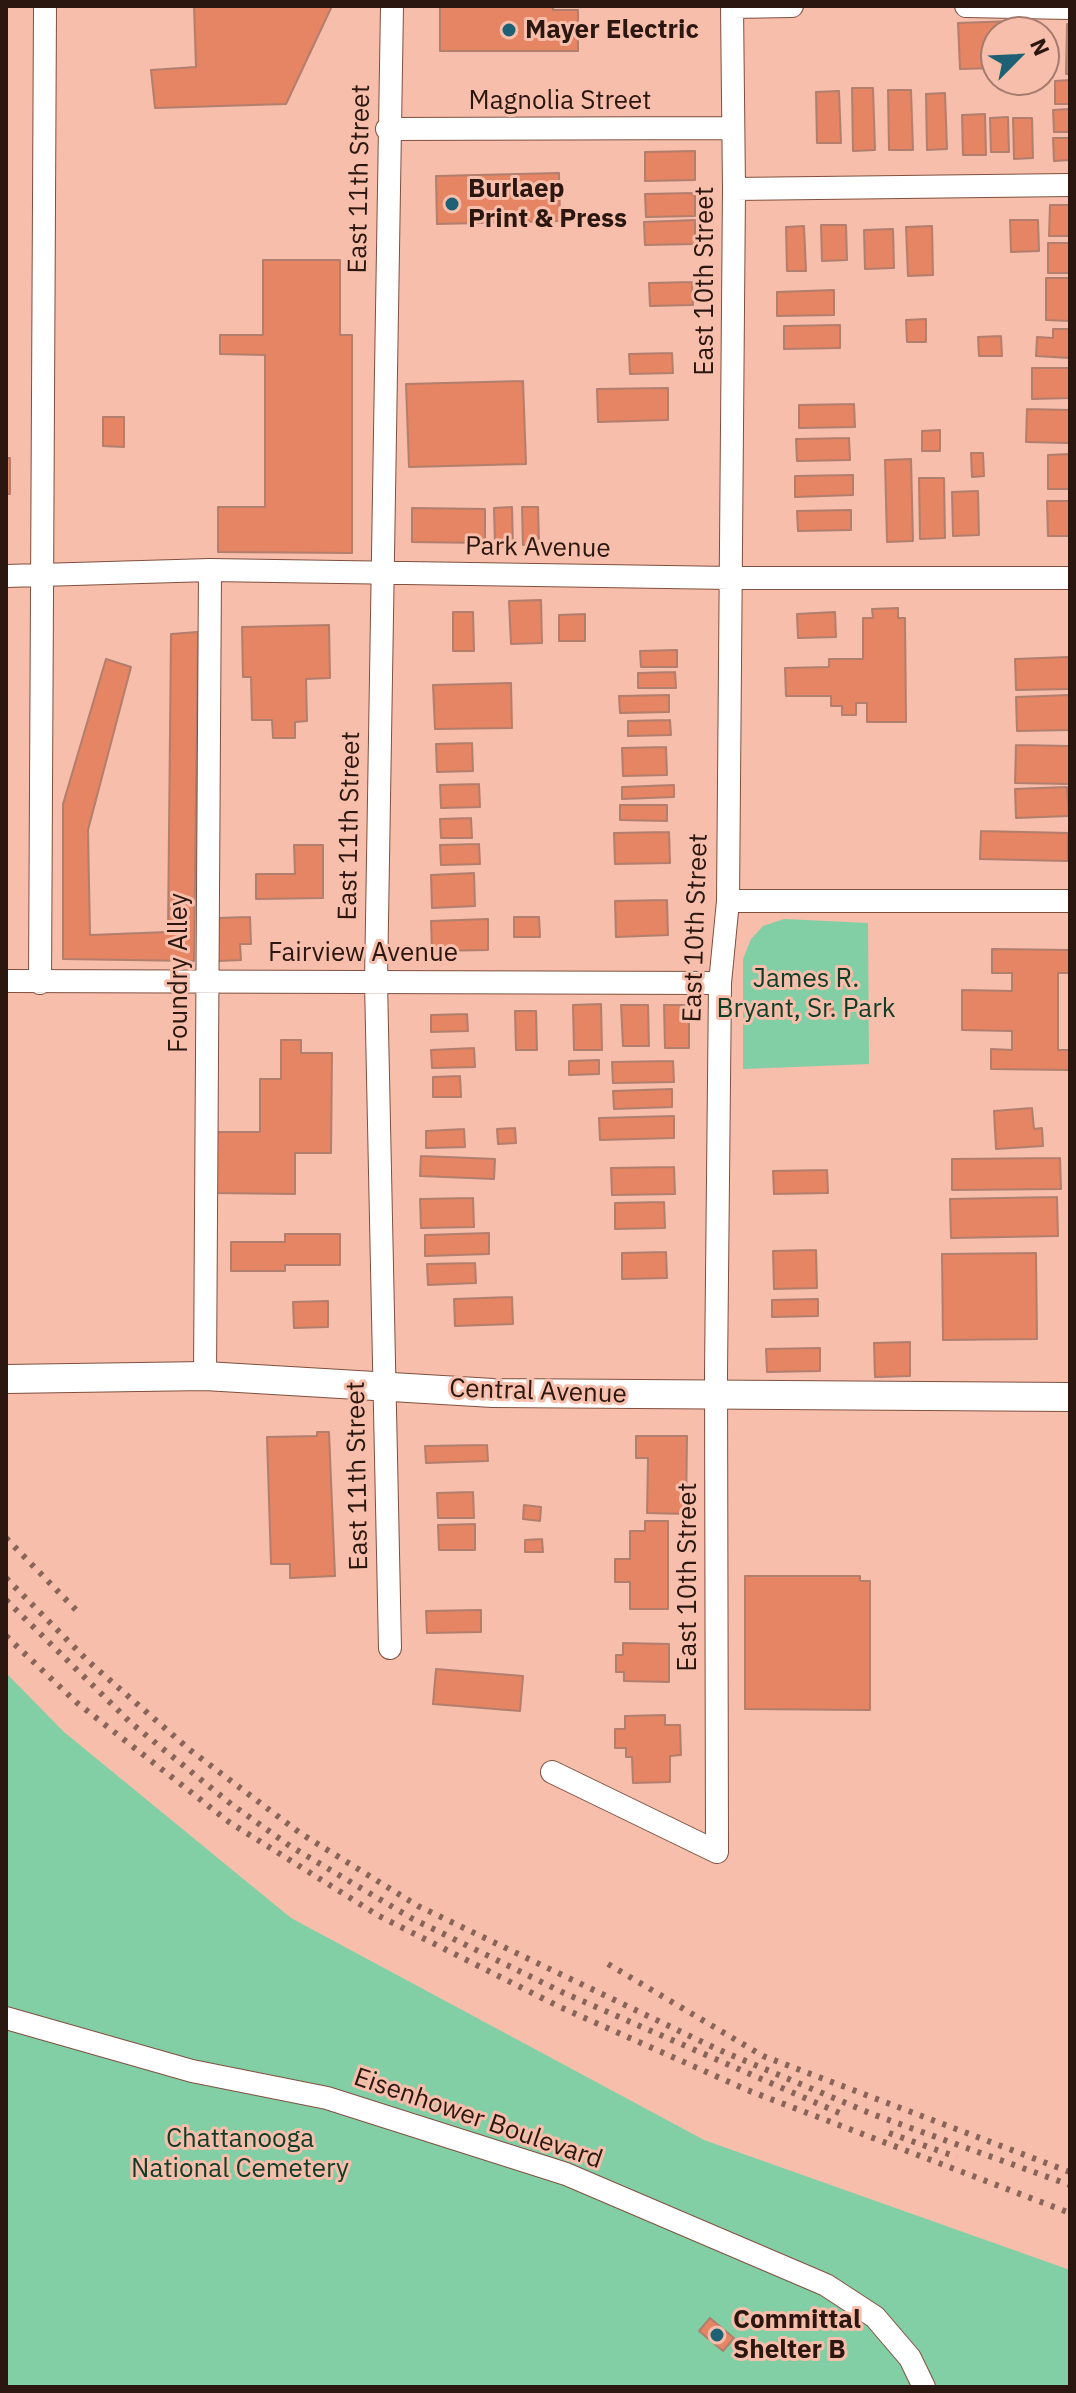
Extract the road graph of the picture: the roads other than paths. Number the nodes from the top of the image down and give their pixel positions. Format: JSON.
{"nodes":[{"id":1,"x":45,"y":6,"type":"edge"},
{"id":2,"x":392,"y":6,"type":"edge"},
{"id":3,"x":732,"y":6,"type":"edge"},
{"id":4,"x":792,"y":6,"type":"edge"},
{"id":5,"x":966,"y":6,"type":"edge"},
{"id":6,"x":1070,"y":8,"type":"edge"},
{"id":7,"x":732,"y":128,"type":"junction"},
{"id":8,"x":387,"y":129,"type":"junction"},
{"id":9,"x":1070,"y":185,"type":"edge"},
{"id":10,"x":734,"y":189,"type":"junction"},
{"id":11,"x":210,"y":570,"type":"junction"},
{"id":12,"x":383,"y":574,"type":"junction"},
{"id":13,"x":6,"y":576,"type":"edge"},
{"id":14,"x":42,"y":577,"type":"junction"},
{"id":15,"x":731,"y":578,"type":"junction"},
{"id":16,"x":1070,"y":578,"type":"edge"},
{"id":17,"x":728,"y":901,"type":"junction"},
{"id":18,"x":1070,"y":901,"type":"edge"},
{"id":19,"x":207,"y":979,"type":"junction"},
{"id":20,"x":6,"y":981,"type":"edge"},
{"id":21,"x":376,"y":981,"type":"junction"},
{"id":22,"x":40,"y":983,"type":"junction"},
{"id":23,"x":720,"y":983,"type":"junction"},
{"id":24,"x":205,"y":1376,"type":"junction"},
{"id":25,"x":9,"y":1379,"type":"edge"},
{"id":26,"x":384,"y":1386,"type":"junction"},
{"id":27,"x":716,"y":1397,"type":"junction"},
{"id":28,"x":1070,"y":1397,"type":"edge"},
{"id":29,"x":390,"y":1648,"type":"dead end"},
{"id":30,"x":552,"y":1772,"type":"dead end"},
{"id":31,"x":6,"y":2018,"type":"edge"},
{"id":32,"x":924,"y":2387,"type":"edge"}],
"edges":[{"from":1,"to":14,"type":"street"},
{"from":2,"to":8,"type":"street","name":"East 11th Street"},
{"from":3,"to":4,"type":"street"},
{"from":3,"to":7,"type":"street","name":"East 10th Street"},
{"from":5,"to":6,"type":"street"},
{"from":7,"to":8,"type":"street","name":"Magnolia Street"},
{"from":7,"to":10,"type":"street","name":"East 10th Street"},
{"from":8,"to":12,"type":"street","name":"East 11th Street"},
{"from":9,"to":10,"type":"street"},
{"from":10,"to":15,"type":"street","name":"East 10th Street"},
{"from":11,"to":12,"type":"street","name":"Park Avenue"},
{"from":11,"to":14,"type":"street","name":"Park Avenue"},
{"from":11,"to":19,"type":"street","name":"Foundry Alley"},
{"from":12,"to":15,"type":"street","name":"Park Avenue"},
{"from":12,"to":21,"type":"street","name":"East 11th Street"},
{"from":13,"to":14,"type":"street","name":"Park Avenue"},
{"from":14,"to":22,"type":"street"},
{"from":15,"to":16,"type":"street","name":"Park Avenue"},
{"from":15,"to":17,"type":"street","name":"East 10th Street"},
{"from":17,"to":18,"type":"street"},
{"from":17,"to":23,"type":"street","name":"East 10th Street"},
{"from":19,"to":21,"type":"street","name":"Fairview Avenue"},
{"from":19,"to":22,"type":"street","name":"Fairview Avenue"},
{"from":19,"to":24,"type":"street","name":"Foundry Alley"},
{"from":20,"to":22,"type":"street","name":"Fairview Avenue"},
{"from":21,"to":23,"type":"street","name":"Fairview Avenue"},
{"from":21,"to":26,"type":"street","name":"East 11th Street"},
{"from":23,"to":27,"type":"street","name":"East 10th Street"},
{"from":24,"to":25,"type":"main road","name":"Central Avenue"},
{"from":24,"to":26,"type":"main road","name":"Central Avenue"},
{"from":26,"to":27,"type":"main road","name":"Central Avenue"},
{"from":26,"to":29,"type":"street","name":"East 11th Street"},
{"from":27,"to":28,"type":"main road","name":"Central Avenue"},
{"from":27,"to":30,"type":"street","name":"East 10th Street"},
{"from":31,"to":32,"type":"street","name":"Eisenhower Boulevard"}]}
